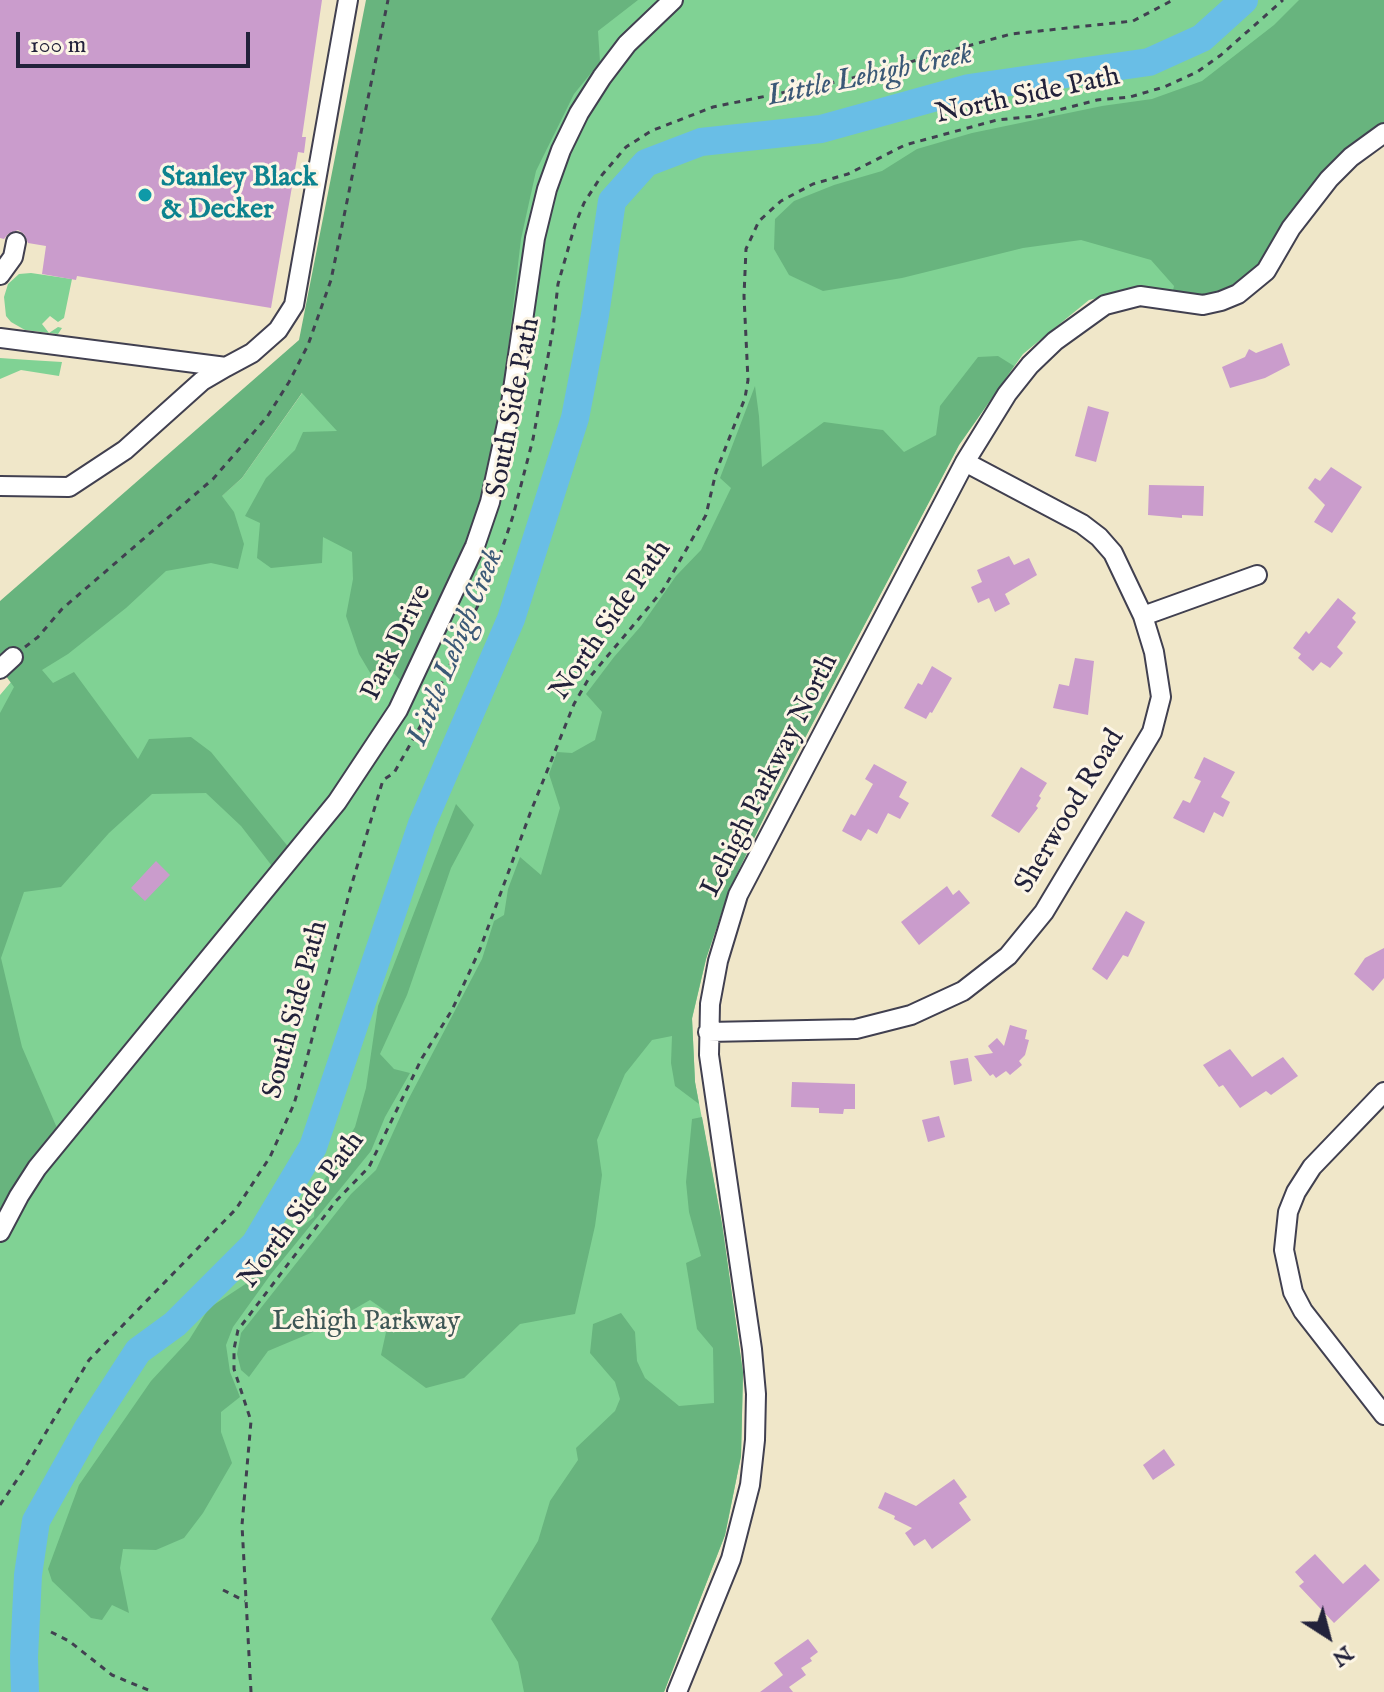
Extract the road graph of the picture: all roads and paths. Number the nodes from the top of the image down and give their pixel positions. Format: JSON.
{"nodes":[{"id":1,"x":348,"y":0,"type":"edge"},
{"id":2,"x":673,"y":0,"type":"edge"},
{"id":3,"x":1173,"y":0,"type":"edge"},
{"id":4,"x":1283,"y":0,"type":"edge"},
{"id":5,"x":1384,"y":133,"type":"edge"},
{"id":6,"x":16,"y":242,"type":"dead end"},
{"id":7,"x":0,"y":275,"type":"edge"},
{"id":8,"x":1,"y":339,"type":"edge"},
{"id":9,"x":226,"y":367,"type":"junction"},
{"id":10,"x":965,"y":462,"type":"junction"},
{"id":11,"x":0,"y":486,"type":"edge"},
{"id":12,"x":1257,"y":575,"type":"dead end"},
{"id":13,"x":1143,"y":616,"type":"junction"},
{"id":14,"x":708,"y":1032,"type":"junction"},
{"id":15,"x":1384,"y":1092,"type":"edge"},
{"id":16,"x":0,"y":1232,"type":"edge"},
{"id":17,"x":1384,"y":1415,"type":"edge"},
{"id":18,"x":0,"y":1505,"type":"edge"},
{"id":19,"x":223,"y":1590,"type":"dead end"},
{"id":20,"x":245,"y":1601,"type":"junction"},
{"id":21,"x":51,"y":1632,"type":"dead end"},
{"id":22,"x":153,"y":1692,"type":"edge"},
{"id":23,"x":251,"y":1692,"type":"edge"},
{"id":24,"x":677,"y":1692,"type":"edge"}],
"edges":[{"from":1,"to":9,"type":"street"},
{"from":2,"to":16,"type":"street","name":"Park Drive"},
{"from":3,"to":18,"type":"path","name":"South Side Path"},
{"from":4,"to":20,"type":"path","name":"North Side Path"},
{"from":5,"to":10,"type":"street","name":"Lehigh Parkway North"},
{"from":6,"to":7,"type":"street"},
{"from":8,"to":9,"type":"street"},
{"from":9,"to":11,"type":"street"},
{"from":10,"to":13,"type":"street","name":"Sherwood Road"},
{"from":10,"to":14,"type":"street","name":"Lehigh Parkway North"},
{"from":12,"to":13,"type":"street"},
{"from":13,"to":14,"type":"street","name":"Sherwood Road"},
{"from":14,"to":24,"type":"street","name":"Lehigh Parkway North"},
{"from":15,"to":17,"type":"street"},
{"from":19,"to":20,"type":"path"},
{"from":20,"to":23,"type":"path","name":"North Side Path"},
{"from":21,"to":22,"type":"path"}]}
